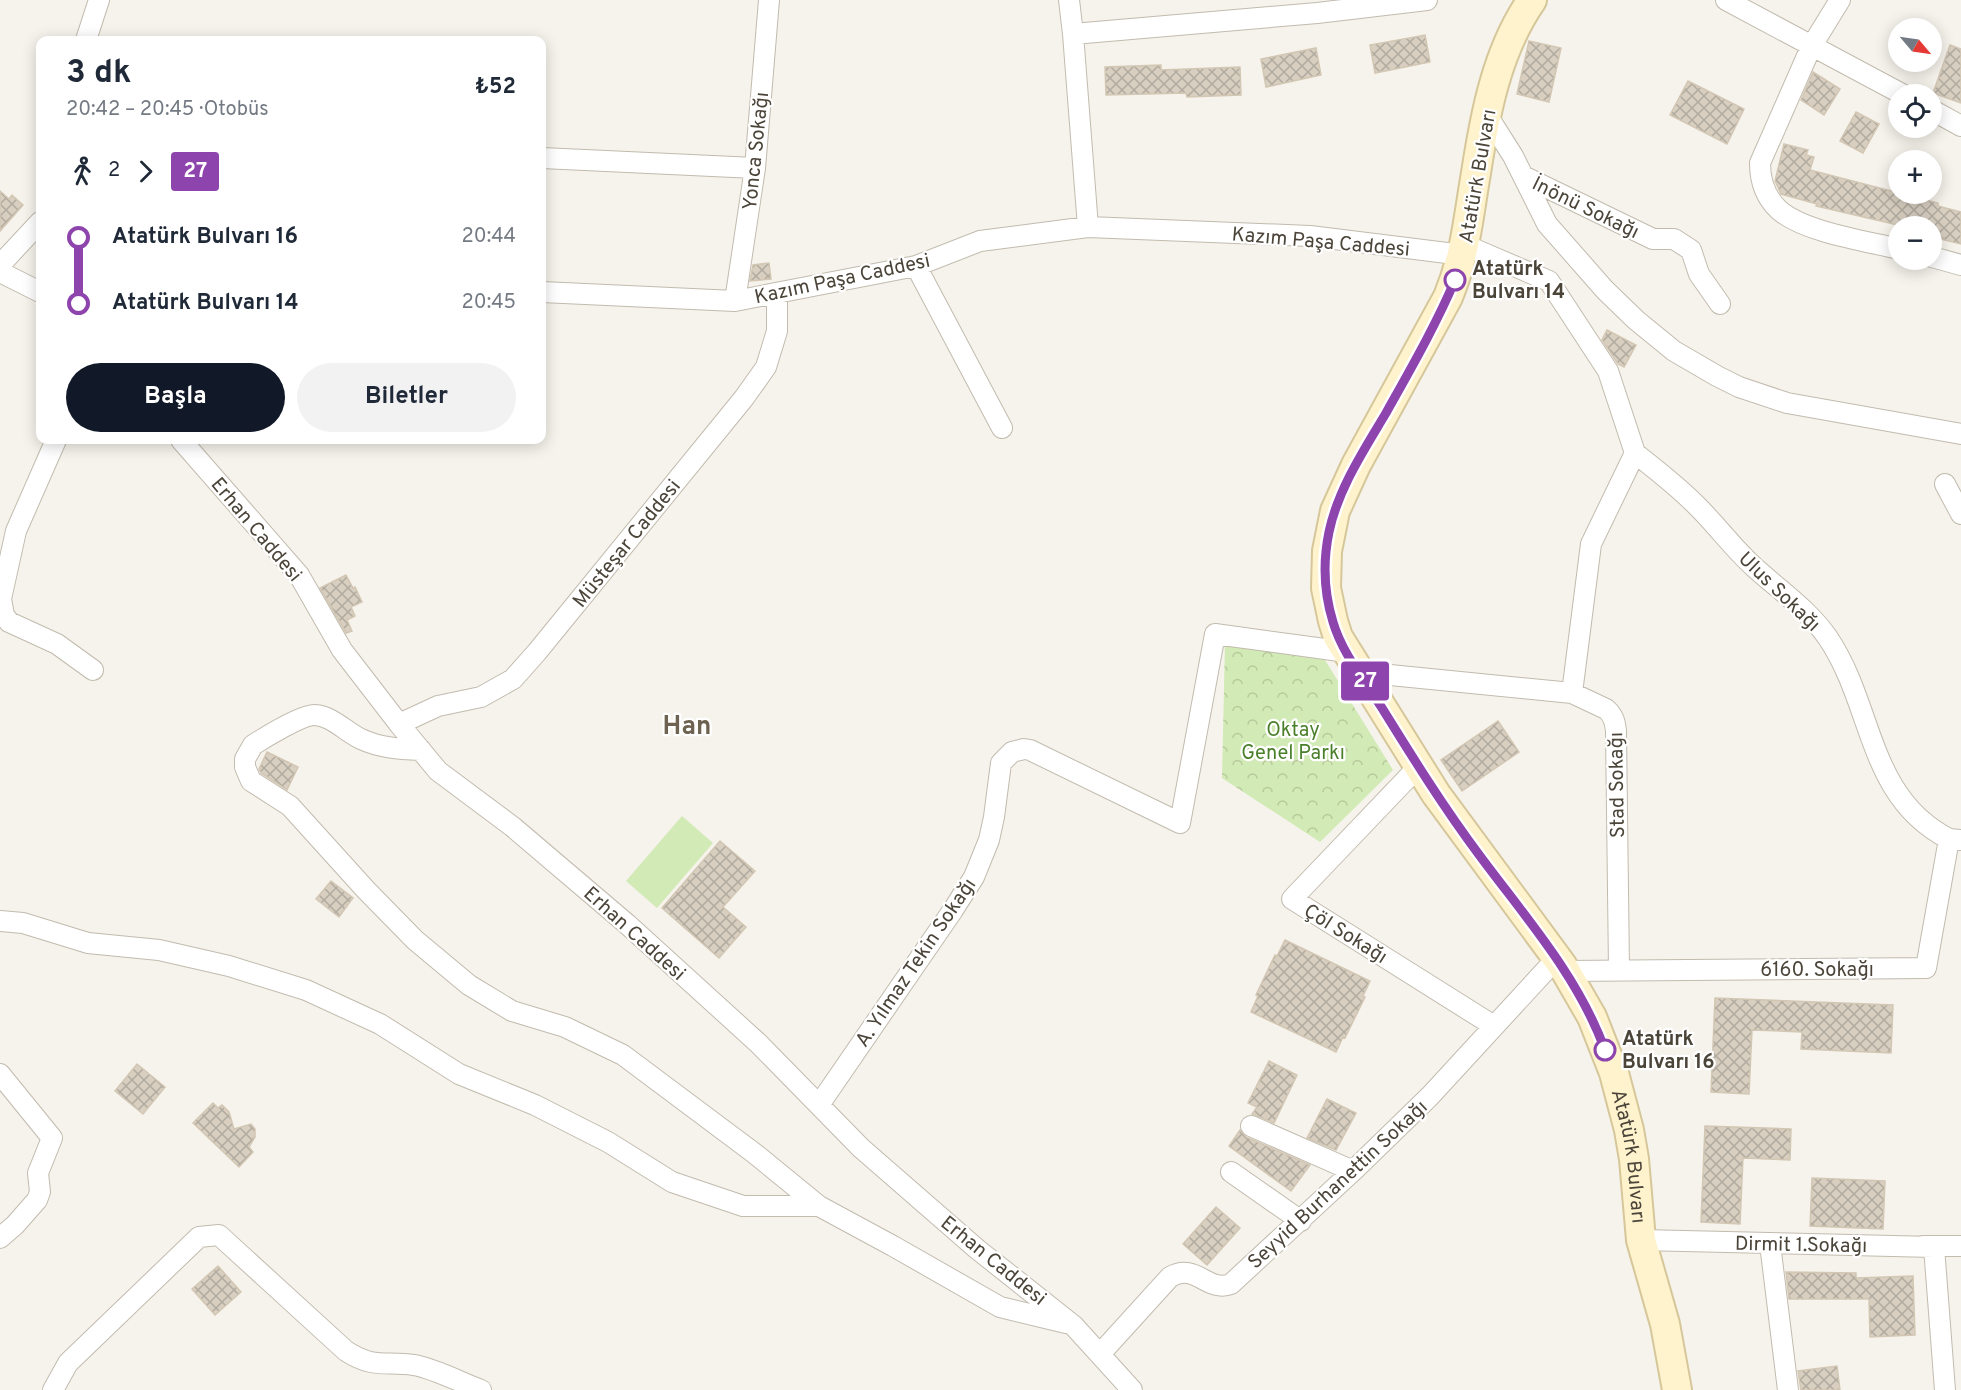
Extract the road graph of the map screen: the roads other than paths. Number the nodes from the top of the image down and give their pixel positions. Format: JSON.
{"nodes":[{"id":1,"x":99,"y":0,"type":"edge"},
{"id":2,"x":769,"y":0,"type":"edge"},
{"id":3,"x":1069,"y":0,"type":"edge"},
{"id":4,"x":1427,"y":0,"type":"edge"},
{"id":5,"x":1531,"y":0,"type":"edge"},
{"id":6,"x":1726,"y":0,"type":"edge"},
{"id":7,"x":1840,"y":0,"type":"edge"},
{"id":8,"x":1073,"y":34,"type":"junction"},
{"id":9,"x":87,"y":36,"type":"edge"},
{"id":10,"x":1811,"y":47,"type":"junction"},
{"id":11,"x":1888,"y":87,"type":"edge"},
{"id":12,"x":1487,"y":115,"type":"junction"},
{"id":13,"x":1942,"y":116,"type":"edge"},
{"id":14,"x":1961,"y":126,"type":"edge"},
{"id":15,"x":546,"y":158,"type":"edge"},
{"id":16,"x":755,"y":168,"type":"junction"},
{"id":17,"x":1524,"y":176,"type":"junction"},
{"id":18,"x":36,"y":226,"type":"edge"},
{"id":19,"x":1088,"y":227,"type":"junction"},
{"id":20,"x":1888,"y":246,"type":"edge"},
{"id":21,"x":1464,"y":250,"type":"junction"},
{"id":22,"x":1942,"y":260,"type":"edge"},
{"id":23,"x":0,"y":265,"type":"edge"},
{"id":24,"x":1961,"y":265,"type":"edge"},
{"id":25,"x":916,"y":266,"type":"junction"},
{"id":26,"x":0,"y":272,"type":"edge"},
{"id":27,"x":36,"y":290,"type":"edge"},
{"id":28,"x":546,"y":292,"type":"edge"},
{"id":29,"x":777,"y":293,"type":"junction"},
{"id":30,"x":735,"y":301,"type":"junction"},
{"id":31,"x":1720,"y":304,"type":"dead end"},
{"id":32,"x":1002,"y":428,"type":"dead end"},
{"id":33,"x":1961,"y":434,"type":"edge"},
{"id":34,"x":54,"y":444,"type":"edge"},
{"id":35,"x":184,"y":444,"type":"edge"},
{"id":36,"x":1635,"y":453,"type":"junction"},
{"id":37,"x":1945,"y":484,"type":"dead end"},
{"id":38,"x":1961,"y":514,"type":"edge"},
{"id":39,"x":1353,"y":662,"type":"junction"},
{"id":40,"x":93,"y":670,"type":"dead end"},
{"id":41,"x":1572,"y":693,"type":"junction"},
{"id":42,"x":399,"y":724,"type":"junction"},
{"id":43,"x":421,"y":750,"type":"junction"},
{"id":44,"x":1419,"y":766,"type":"junction"},
{"id":45,"x":1955,"y":840,"type":"edge"},
{"id":46,"x":0,"y":921,"type":"edge"},
{"id":47,"x":1561,"y":964,"type":"junction"},
{"id":48,"x":1619,"y":970,"type":"junction"},
{"id":49,"x":1494,"y":1026,"type":"junction"},
{"id":50,"x":0,"y":1074,"type":"edge"},
{"id":51,"x":819,"y":1105,"type":"junction"},
{"id":52,"x":1251,"y":1126,"type":"dead end"},
{"id":53,"x":1353,"y":1171,"type":"junction"},
{"id":54,"x":1231,"y":1172,"type":"dead end"},
{"id":55,"x":819,"y":1206,"type":"junction"},
{"id":56,"x":1301,"y":1221,"type":"junction"},
{"id":57,"x":0,"y":1238,"type":"edge"},
{"id":58,"x":1641,"y":1239,"type":"junction"},
{"id":59,"x":1770,"y":1244,"type":"junction"},
{"id":60,"x":1928,"y":1246,"type":"junction"},
{"id":61,"x":1961,"y":1246,"type":"edge"},
{"id":62,"x":1073,"y":1325,"type":"junction"},
{"id":63,"x":1100,"y":1354,"type":"junction"},
{"id":64,"x":52,"y":1390,"type":"edge"},
{"id":65,"x":481,"y":1390,"type":"edge"},
{"id":66,"x":1132,"y":1390,"type":"edge"},
{"id":67,"x":1677,"y":1390,"type":"edge"},
{"id":68,"x":1788,"y":1390,"type":"edge"},
{"id":69,"x":1945,"y":1390,"type":"edge"}],
"edges":[{"from":1,"to":9,"type":"street"},
{"from":2,"to":16,"type":"street","name":"Yonca Sokağı"},
{"from":3,"to":8,"type":"street"},
{"from":4,"to":8,"type":"street"},
{"from":5,"to":12,"type":"main road","name":"Atatürk Bulvarı"},
{"from":6,"to":10,"type":"street"},
{"from":7,"to":10,"type":"street"},
{"from":8,"to":19,"type":"street"},
{"from":10,"to":11,"type":"street"},
{"from":10,"to":20,"type":"street"},
{"from":12,"to":17,"type":"street"},
{"from":12,"to":21,"type":"main road","name":"Atatürk Bulvarı"},
{"from":13,"to":14,"type":"street"},
{"from":15,"to":16,"type":"street"},
{"from":16,"to":30,"type":"street","name":"Yonca Sokağı"},
{"from":17,"to":31,"type":"street","name":"İnönü Sokağı"},
{"from":17,"to":33,"type":"street"},
{"from":18,"to":23,"type":"street"},
{"from":19,"to":21,"type":"street","name":"Kazım Paşa Caddesi"},
{"from":19,"to":25,"type":"street","name":"Kazım Paşa Caddesi"},
{"from":21,"to":36,"type":"street","name":"Kazım Paşa Caddesi"},
{"from":21,"to":39,"type":"main road","name":"Atatürk Bulvarı"},
{"from":22,"to":24,"type":"street"},
{"from":25,"to":29,"type":"street","name":"Kazım Paşa Caddesi"},
{"from":25,"to":32,"type":"street"},
{"from":26,"to":27,"type":"street"},
{"from":28,"to":30,"type":"street","name":"Kazım Paşa Caddesi"},
{"from":29,"to":30,"type":"street","name":"Kazım Paşa Caddesi"},
{"from":29,"to":42,"type":"street","name":"Müsteşar Caddesi"},
{"from":34,"to":40,"type":"street"},
{"from":35,"to":42,"type":"street","name":"Erhan Caddesi"},
{"from":36,"to":41,"type":"street"},
{"from":36,"to":45,"type":"street","name":"Ulus Sokağı"},
{"from":37,"to":38,"type":"street"},
{"from":39,"to":41,"type":"street","name":"Stad Sokağı"},
{"from":39,"to":44,"type":"main road","name":"Atatürk Bulvarı"},
{"from":39,"to":51,"type":"street","name":"A. Yılmaz Tekin Sokağı"},
{"from":41,"to":48,"type":"street","name":"Stad Sokağı"},
{"from":42,"to":43,"type":"street","name":"Erhan Caddesi"},
{"from":43,"to":51,"type":"street","name":"Erhan Caddesi"},
{"from":43,"to":55,"type":"street"},
{"from":44,"to":47,"type":"main road","name":"Atatürk Bulvarı"},
{"from":44,"to":49,"type":"street","name":"Çöl Sokağı"},
{"from":45,"to":48,"type":"street","name":"6160. Sokağı"},
{"from":46,"to":55,"type":"street"},
{"from":47,"to":48,"type":"street","name":"6160. Sokağı"},
{"from":47,"to":49,"type":"street","name":"Seyyid Burhanettin Sokağı"},
{"from":47,"to":58,"type":"main road","name":"Atatürk Bulvarı"},
{"from":49,"to":53,"type":"street","name":"Seyyid Burhanettin Sokağı"},
{"from":50,"to":57,"type":"street"},
{"from":51,"to":62,"type":"street","name":"Erhan Caddesi"},
{"from":52,"to":53,"type":"street"},
{"from":53,"to":56,"type":"street","name":"Seyyid Burhanettin Sokağı"},
{"from":54,"to":56,"type":"street"},
{"from":55,"to":62,"type":"street"},
{"from":56,"to":63,"type":"street","name":"Seyyid Burhanettin Sokağı"},
{"from":58,"to":59,"type":"street","name":"Dirmit 1.Sokağı"},
{"from":58,"to":60,"type":"street"},
{"from":58,"to":67,"type":"main road","name":"Atatürk Bulvarı"},
{"from":59,"to":60,"type":"street","name":"Dirmit 1.Sokağı"},
{"from":59,"to":68,"type":"street"},
{"from":60,"to":61,"type":"street","name":"Dirmit 1.Sokağı"},
{"from":60,"to":69,"type":"street"},
{"from":62,"to":63,"type":"street","name":"Erhan Caddesi"},
{"from":63,"to":66,"type":"street","name":"Erhan Caddesi"},
{"from":64,"to":65,"type":"street"}]}
